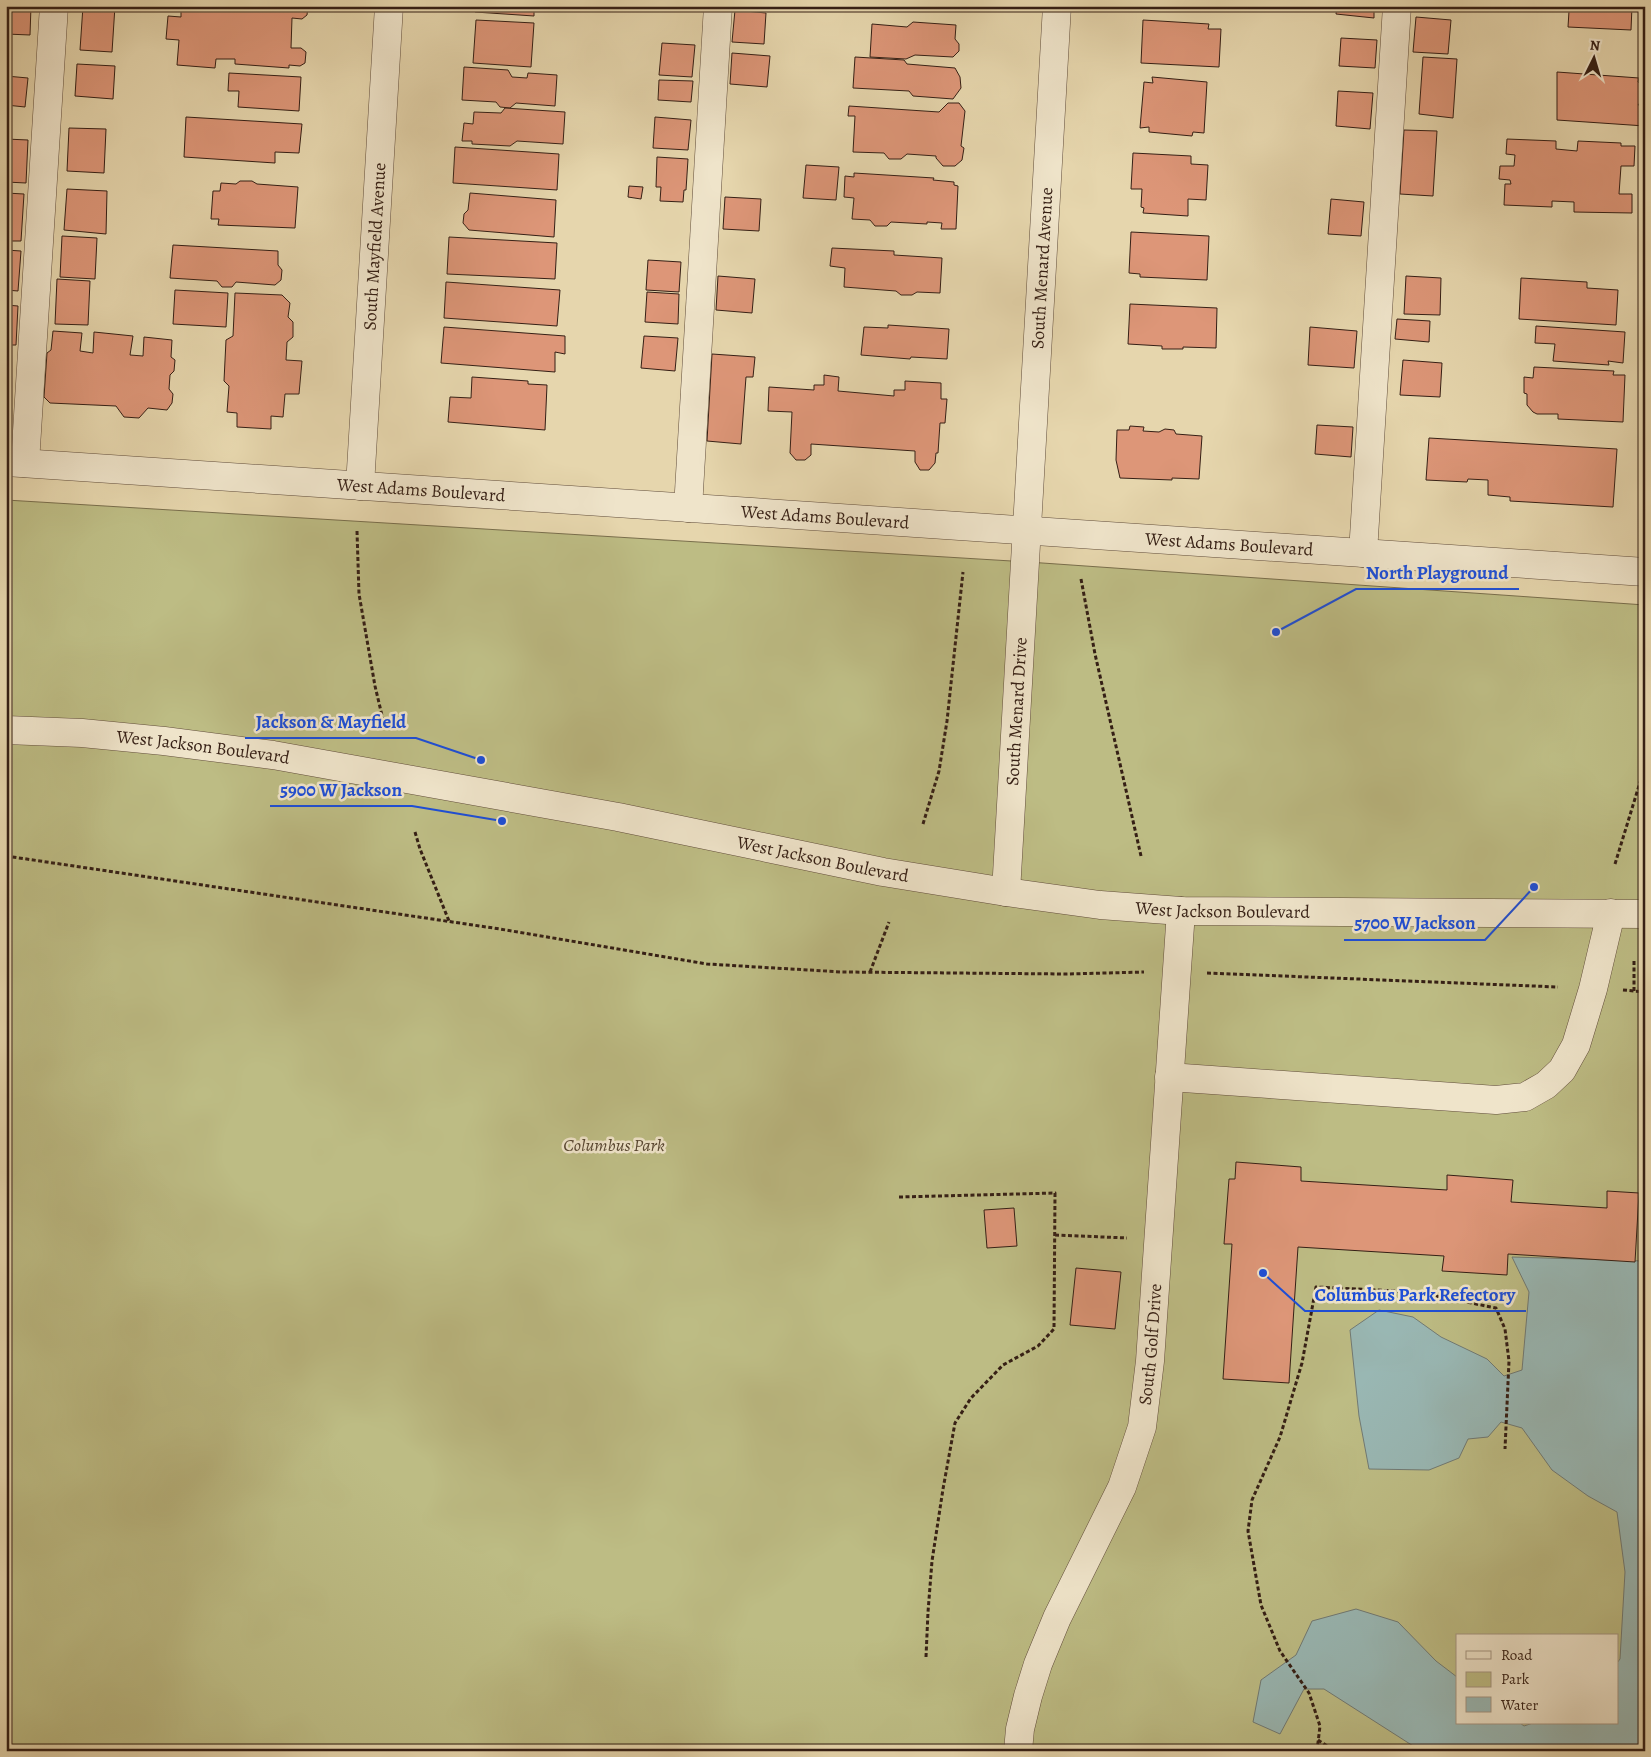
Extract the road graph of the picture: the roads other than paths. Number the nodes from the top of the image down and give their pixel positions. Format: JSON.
{"nodes":[{"id":1,"x":54,"y":6,"type":"edge"},
{"id":2,"x":389,"y":6,"type":"edge"},
{"id":3,"x":718,"y":6,"type":"edge"},
{"id":4,"x":1057,"y":6,"type":"edge"},
{"id":5,"x":1397,"y":6,"type":"edge"},
{"id":6,"x":15,"y":463,"type":"edge"},
{"id":7,"x":360,"y":486,"type":"junction"},
{"id":8,"x":688,"y":508,"type":"junction"},
{"id":9,"x":1027,"y":530,"type":"junction"},
{"id":10,"x":1363,"y":553,"type":"junction"},
{"id":11,"x":1645,"y":572,"type":"edge"},
{"id":12,"x":6,"y":730,"type":"edge"},
{"id":13,"x":1006,"y":892,"type":"junction"},
{"id":14,"x":1181,"y":911,"type":"junction"},
{"id":15,"x":1610,"y":913,"type":"junction"},
{"id":16,"x":1645,"y":914,"type":"edge"},
{"id":17,"x":1169,"y":1077,"type":"junction"},
{"id":18,"x":1018,"y":1751,"type":"edge"}],
"edges":[{"from":1,"to":6,"type":"street"},
{"from":2,"to":7,"type":"street","name":"South Mayfield Avenue"},
{"from":3,"to":8,"type":"street"},
{"from":4,"to":9,"type":"street","name":"South Menard Avenue"},
{"from":5,"to":10,"type":"street"},
{"from":6,"to":7,"type":"street","name":"West Adams Boulevard"},
{"from":7,"to":8,"type":"street","name":"West Adams Boulevard"},
{"from":8,"to":9,"type":"street","name":"West Adams Boulevard"},
{"from":9,"to":10,"type":"street","name":"West Adams Boulevard"},
{"from":9,"to":13,"type":"street","name":"South Menard Drive"},
{"from":10,"to":11,"type":"street","name":"West Adams Boulevard"},
{"from":12,"to":13,"type":"street","name":"West Jackson Boulevard"},
{"from":13,"to":14,"type":"street","name":"West Jackson Boulevard"},
{"from":14,"to":15,"type":"street","name":"West Jackson Boulevard"},
{"from":14,"to":17,"type":"street","name":"South Golf Drive"},
{"from":15,"to":16,"type":"street","name":"West Jackson Boulevard"},
{"from":15,"to":17,"type":"street"},
{"from":17,"to":18,"type":"street","name":"South Golf Drive"}]}
